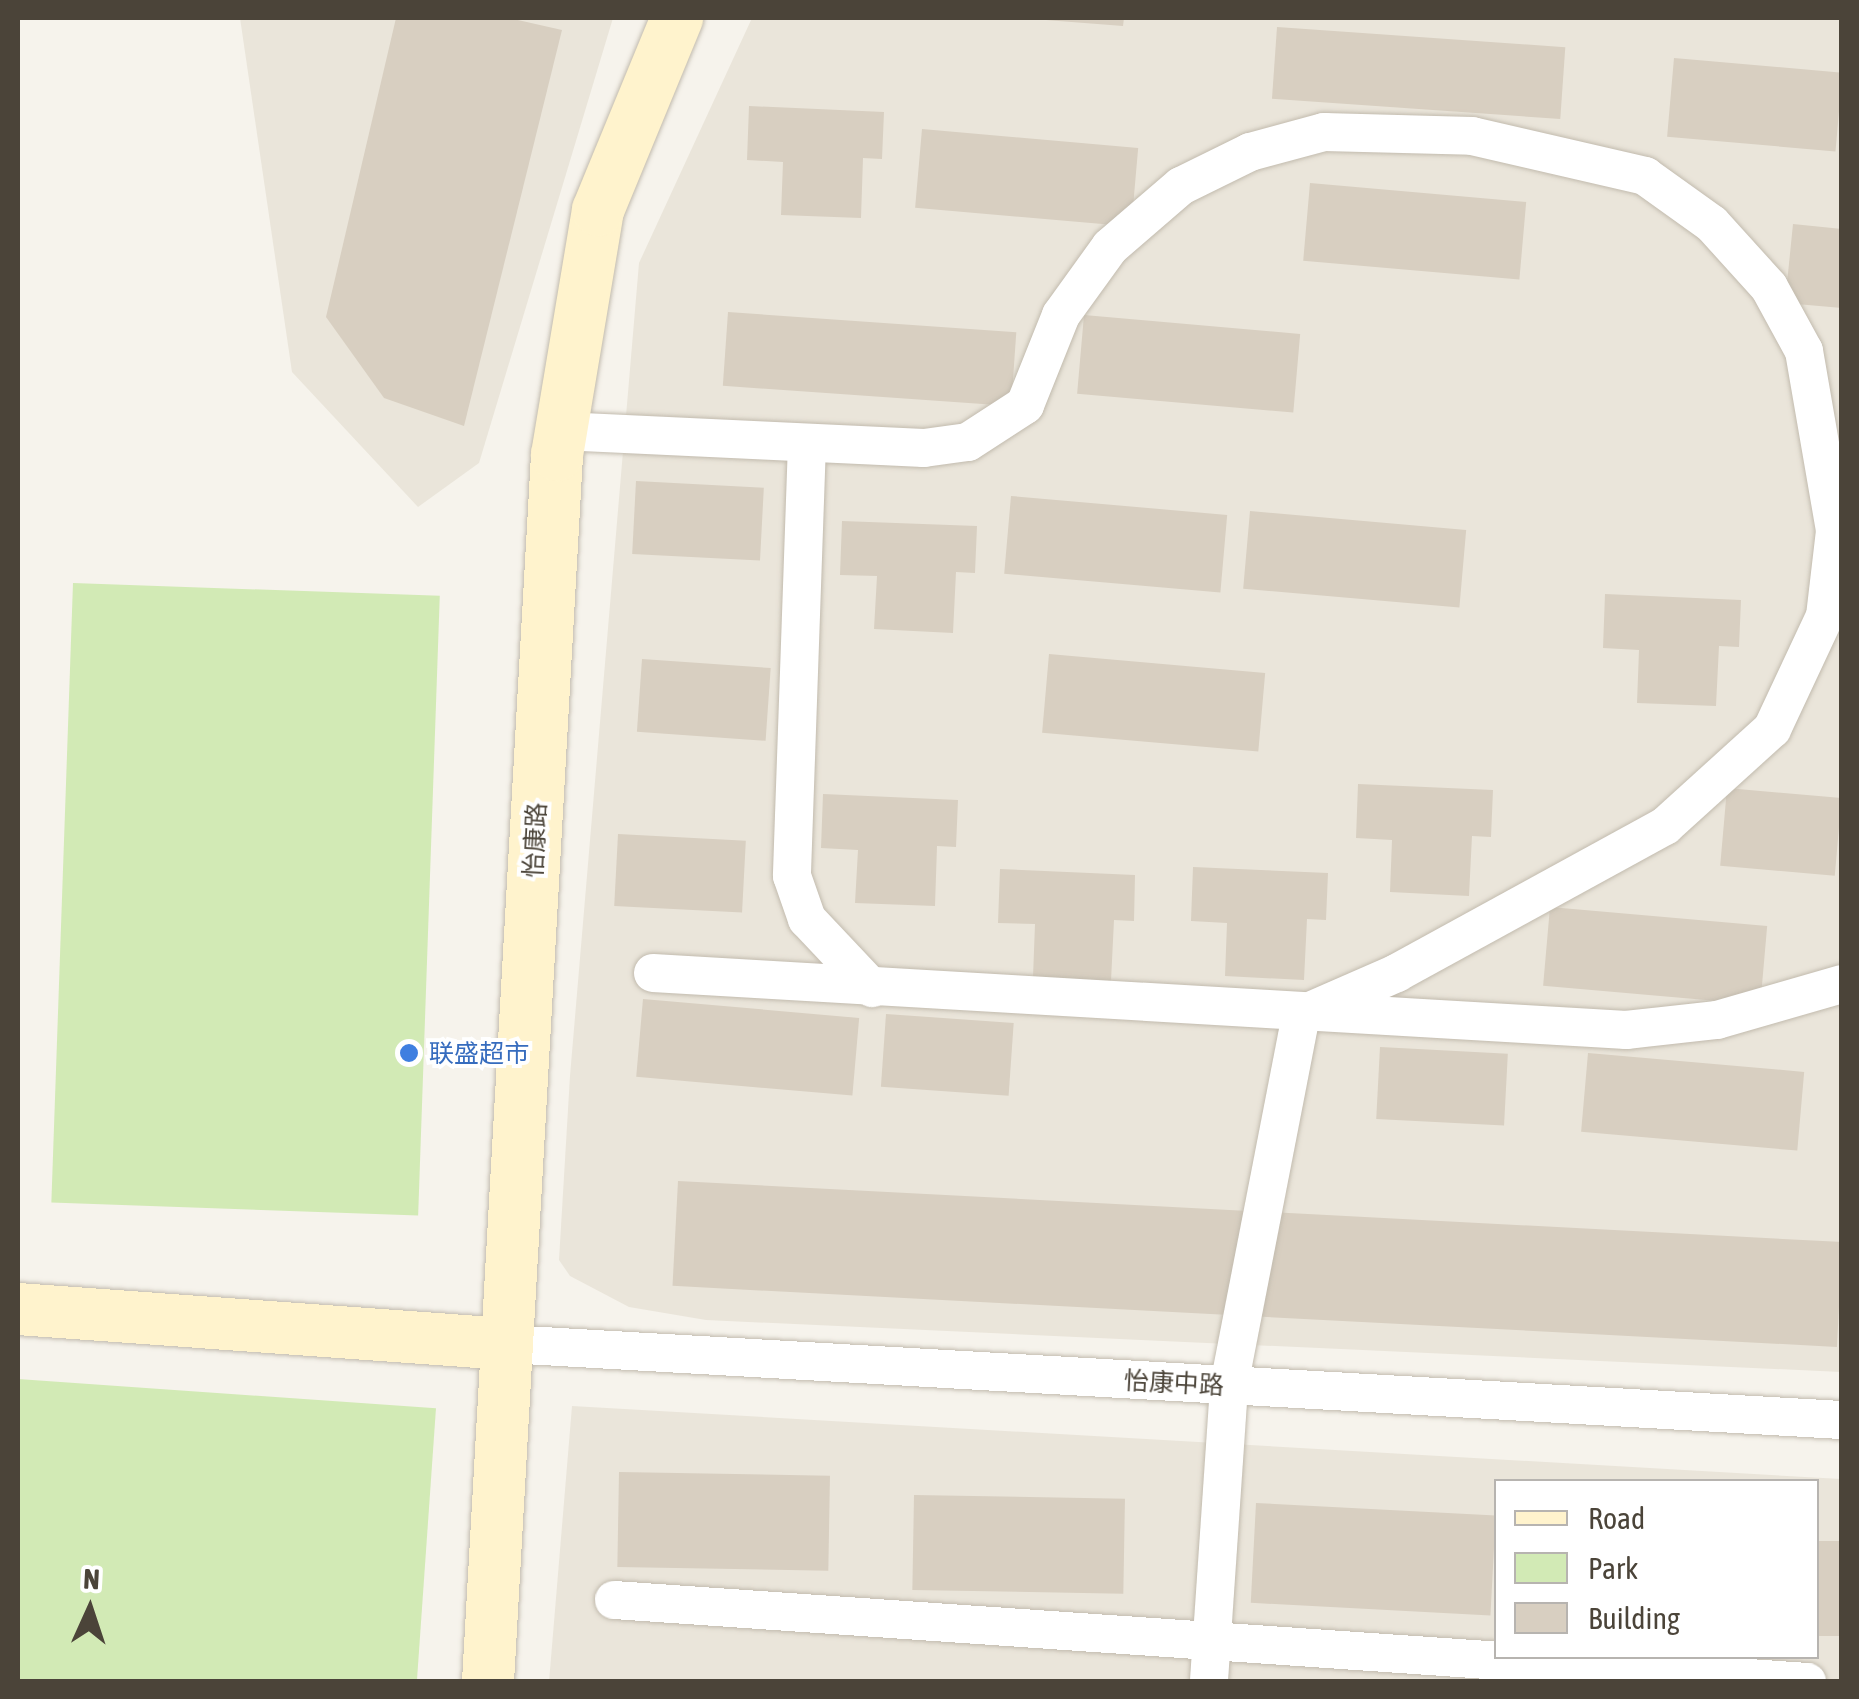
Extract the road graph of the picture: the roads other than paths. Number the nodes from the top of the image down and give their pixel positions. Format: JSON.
{"nodes":[{"id":1,"x":678,"y":18,"type":"edge"},
{"id":2,"x":1828,"y":393,"type":"edge"},
{"id":3,"x":561,"y":431,"type":"junction"},
{"id":4,"x":807,"y":443,"type":"junction"},
{"id":5,"x":653,"y":973,"type":"dead end"},
{"id":6,"x":1842,"y":984,"type":"edge"},
{"id":7,"x":872,"y":988,"type":"junction"},
{"id":8,"x":1300,"y":1015,"type":"junction"},
{"id":9,"x":18,"y":1309,"type":"edge"},
{"id":10,"x":507,"y":1344,"type":"junction"},
{"id":11,"x":1229,"y":1386,"type":"junction"},
{"id":12,"x":1842,"y":1420,"type":"edge"},
{"id":13,"x":614,"y":1600,"type":"dead end"},
{"id":14,"x":1214,"y":1637,"type":"junction"},
{"id":15,"x":1494,"y":1658,"type":"edge"},
{"id":16,"x":1503,"y":1659,"type":"edge"},
{"id":17,"x":488,"y":1682,"type":"edge"},
{"id":18,"x":1210,"y":1682,"type":"edge"},
{"id":19,"x":1806,"y":1682,"type":"edge"}],
"edges":[{"from":1,"to":3,"type":"street","name":"怡康路"},
{"from":2,"to":4,"type":"street"},
{"from":2,"to":8,"type":"street"},
{"from":3,"to":4,"type":"street"},
{"from":3,"to":10,"type":"street","name":"怡康路"},
{"from":4,"to":7,"type":"street"},
{"from":5,"to":7,"type":"street"},
{"from":6,"to":8,"type":"street"},
{"from":7,"to":8,"type":"street"},
{"from":8,"to":11,"type":"street"},
{"from":9,"to":10,"type":"street"},
{"from":10,"to":11,"type":"street","name":"怡康中路"},
{"from":10,"to":17,"type":"street","name":"怡康路"},
{"from":11,"to":12,"type":"street","name":"怡康中路"},
{"from":11,"to":14,"type":"street"},
{"from":13,"to":14,"type":"street"},
{"from":14,"to":15,"type":"street"},
{"from":14,"to":18,"type":"street"},
{"from":16,"to":19,"type":"street"}]}
